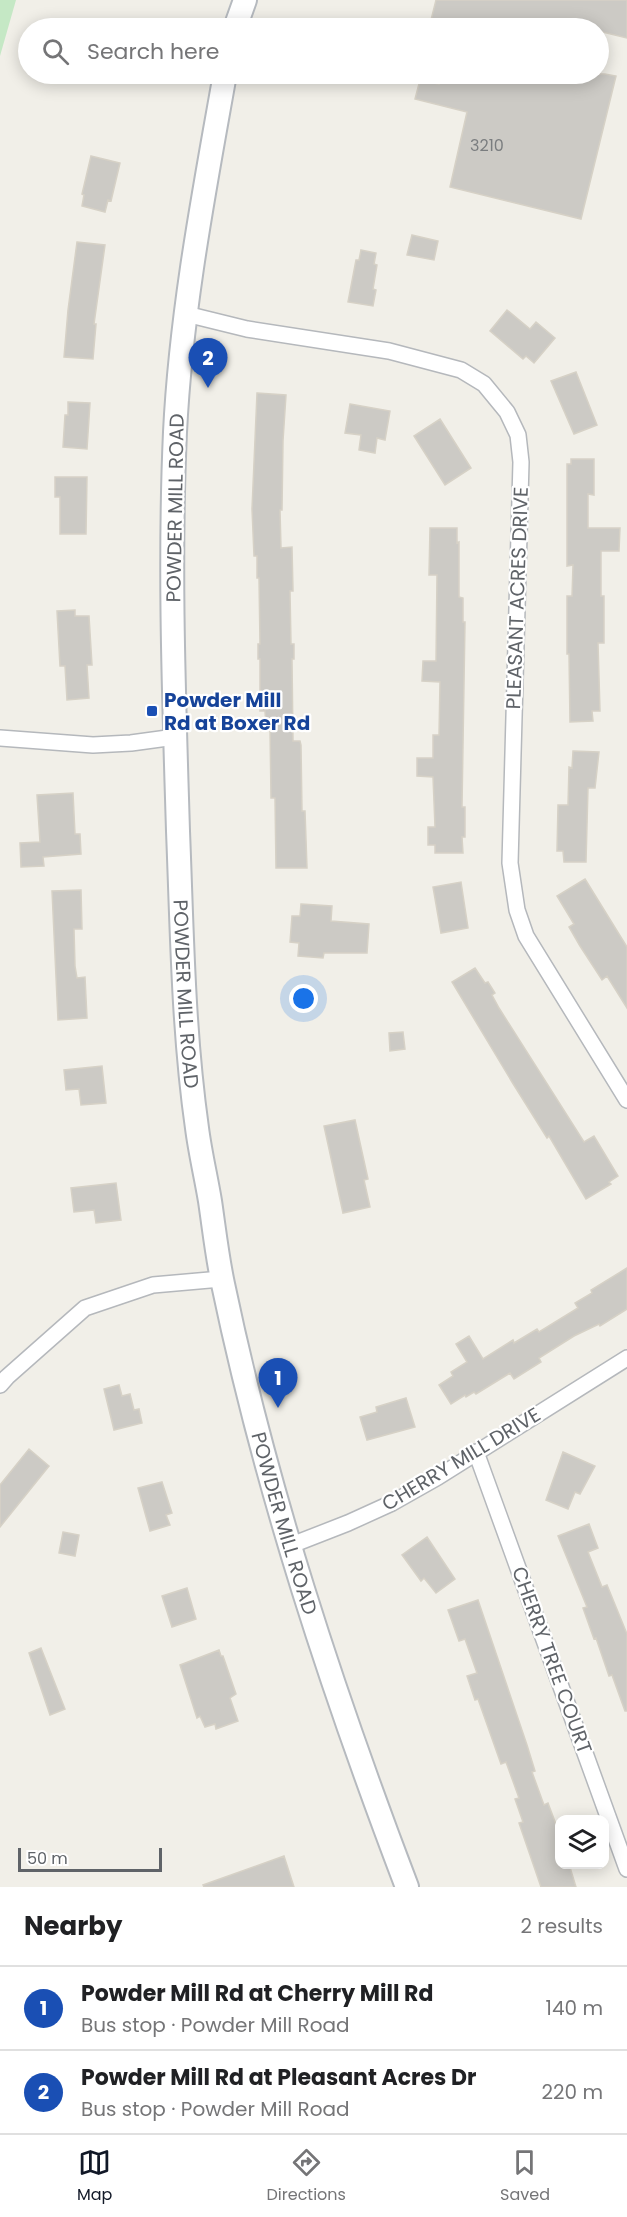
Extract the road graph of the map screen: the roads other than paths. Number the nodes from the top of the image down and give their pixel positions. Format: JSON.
{"nodes":[{"id":1,"x":245,"y":0,"type":"edge"},
{"id":2,"x":239,"y":18,"type":"edge"},
{"id":3,"x":223,"y":84,"type":"edge"},
{"id":4,"x":186,"y":314,"type":"junction"},
{"id":5,"x":175,"y":737,"type":"junction"},
{"id":6,"x":0,"y":738,"type":"edge"},
{"id":7,"x":627,"y":1100,"type":"edge"},
{"id":8,"x":221,"y":1279,"type":"junction"},
{"id":9,"x":627,"y":1358,"type":"edge"},
{"id":10,"x":0,"y":1385,"type":"edge"},
{"id":11,"x":476,"y":1452,"type":"junction"},
{"id":12,"x":289,"y":1546,"type":"junction"},
{"id":13,"x":627,"y":1869,"type":"edge"},
{"id":14,"x":407,"y":1887,"type":"edge"}],
"edges":[{"from":1,"to":2,"type":"main road"},
{"from":3,"to":4,"type":"main road","name":"POWDER MILL ROAD"},
{"from":4,"to":5,"type":"main road","name":"POWDER MILL ROAD"},
{"from":4,"to":7,"type":"street","name":"PLEASANT ACRES DRIVE"},
{"from":5,"to":6,"type":"street"},
{"from":5,"to":8,"type":"main road","name":"POWDER MILL ROAD"},
{"from":8,"to":10,"type":"street"},
{"from":8,"to":12,"type":"main road","name":"POWDER MILL ROAD"},
{"from":9,"to":11,"type":"street","name":"CHERRY MILL DRIVE"},
{"from":11,"to":12,"type":"street","name":"CHERRY MILL DRIVE"},
{"from":11,"to":13,"type":"street","name":"CHERRY TREE COURT"},
{"from":12,"to":14,"type":"main road","name":"POWDER MILL ROAD"}]}
